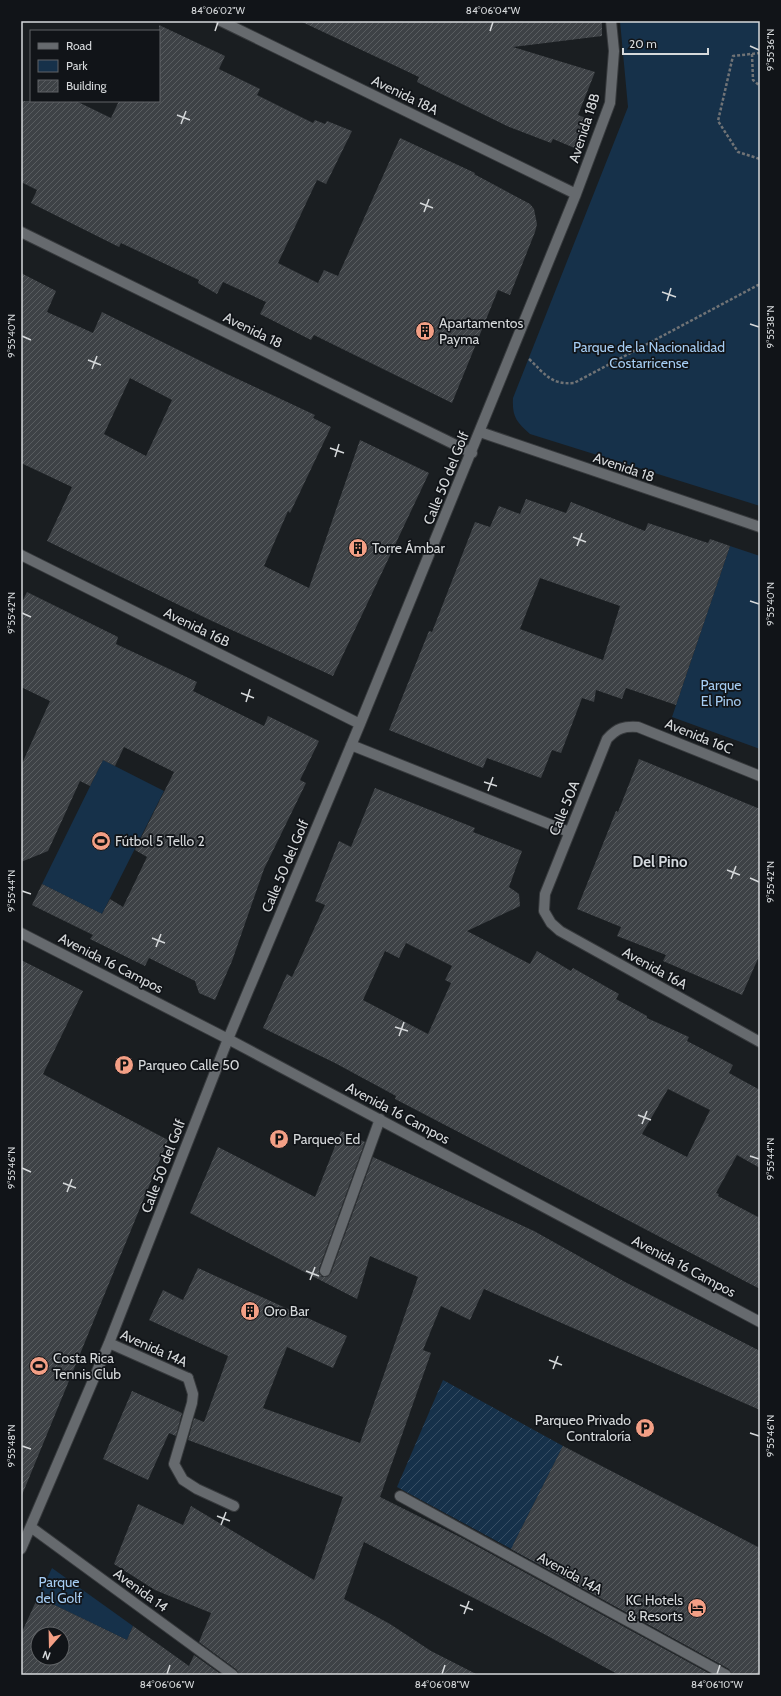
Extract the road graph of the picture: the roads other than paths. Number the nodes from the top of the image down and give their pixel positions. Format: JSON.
{"nodes":[{"id":1,"x":221,"y":21,"type":"edge"},
{"id":2,"x":611,"y":21,"type":"edge"},
{"id":3,"x":576,"y":194,"type":"junction"},
{"id":4,"x":21,"y":232,"type":"edge"},
{"id":5,"x":480,"y":432,"type":"junction"},
{"id":6,"x":472,"y":453,"type":"junction"},
{"id":7,"x":760,"y":527,"type":"edge"},
{"id":8,"x":21,"y":556,"type":"edge"},
{"id":9,"x":360,"y":724,"type":"junction"},
{"id":10,"x":627,"y":726,"type":"joint"},
{"id":11,"x":351,"y":745,"type":"junction"},
{"id":12,"x":760,"y":776,"type":"edge"},
{"id":13,"x":569,"y":832,"type":"junction"},
{"id":14,"x":544,"y":911,"type":"joint"},
{"id":15,"x":21,"y":933,"type":"edge"},
{"id":16,"x":228,"y":1039,"type":"junction"},
{"id":17,"x":760,"y":1042,"type":"edge"},
{"id":18,"x":380,"y":1119,"type":"junction"},
{"id":19,"x":325,"y":1271,"type":"dead end"},
{"id":20,"x":760,"y":1322,"type":"edge"},
{"id":21,"x":109,"y":1343,"type":"junction"},
{"id":22,"x":400,"y":1496,"type":"dead end"},
{"id":23,"x":234,"y":1506,"type":"dead end"},
{"id":24,"x":32,"y":1528,"type":"junction"},
{"id":25,"x":21,"y":1549,"type":"edge"},
{"id":26,"x":233,"y":1675,"type":"edge"},
{"id":27,"x":726,"y":1675,"type":"edge"}],
"edges":[{"from":1,"to":3,"type":"street","name":"Avenida 18A"},
{"from":2,"to":3,"type":"street","name":"Avenida 18B"},
{"from":3,"to":5,"type":"street","name":"Calle 50 del Golf"},
{"from":4,"to":6,"type":"street","name":"Avenida 18"},
{"from":5,"to":6,"type":"street","name":"Calle 50 del Golf"},
{"from":5,"to":7,"type":"street","name":"Avenida 18"},
{"from":6,"to":9,"type":"street","name":"Calle 50 del Golf"},
{"from":8,"to":9,"type":"street","name":"Avenida 16B"},
{"from":9,"to":11,"type":"street","name":"Calle 50 del Golf"},
{"from":10,"to":12,"type":"street","name":"Avenida 16C"},
{"from":10,"to":13,"type":"street","name":"Calle 50A"},
{"from":11,"to":13,"type":"street"},
{"from":11,"to":16,"type":"street","name":"Calle 50 del Golf"},
{"from":13,"to":14,"type":"street","name":"Calle 50A"},
{"from":14,"to":17,"type":"street","name":"Avenida 16A"},
{"from":15,"to":16,"type":"street","name":"Avenida 16 Campos"},
{"from":16,"to":18,"type":"street","name":"Avenida 16 Campos"},
{"from":16,"to":21,"type":"street","name":"Calle 50 del Golf"},
{"from":18,"to":19,"type":"street"},
{"from":18,"to":20,"type":"street","name":"Avenida 16 Campos"},
{"from":21,"to":23,"type":"street","name":"Avenida 14A"},
{"from":21,"to":24,"type":"street","name":"Calle 50 del Golf"},
{"from":22,"to":27,"type":"street","name":"Avenida 14A"},
{"from":24,"to":25,"type":"street","name":"Calle 50 del Golf"},
{"from":24,"to":26,"type":"street","name":"Avenida 14"}]}
